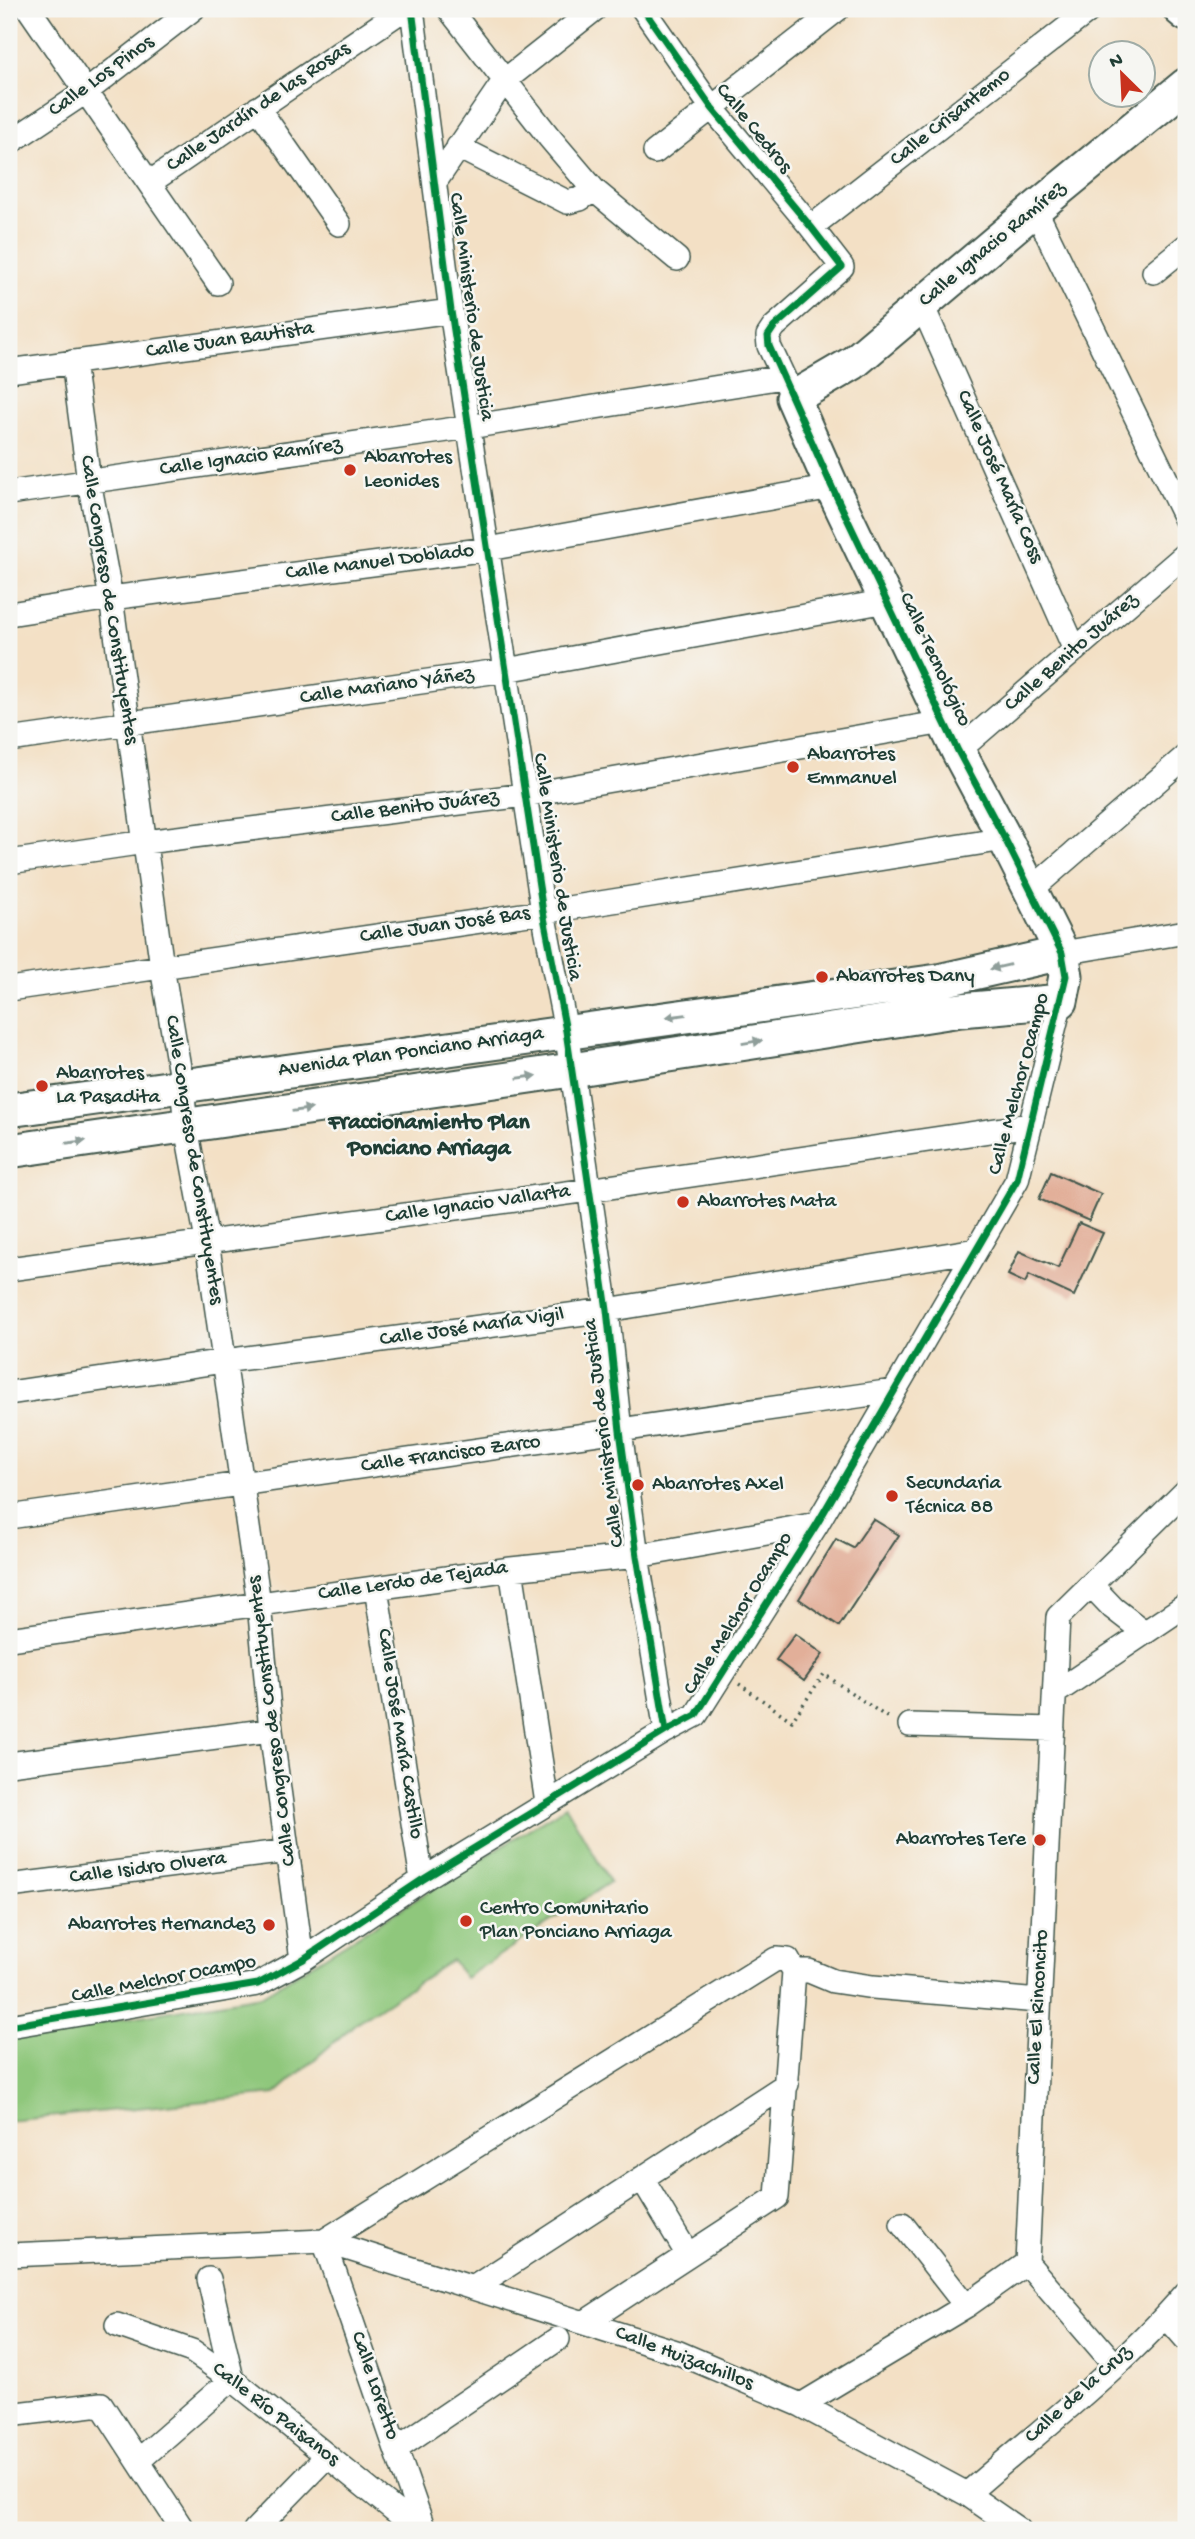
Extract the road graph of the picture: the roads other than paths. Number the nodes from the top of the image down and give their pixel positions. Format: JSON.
{"nodes":[{"id":1,"x":29,"y":9,"type":"edge"},
{"id":2,"x":193,"y":9,"type":"edge"},
{"id":3,"x":404,"y":9,"type":"edge"},
{"id":4,"x":412,"y":9,"type":"edge"},
{"id":5,"x":449,"y":9,"type":"edge"},
{"id":6,"x":595,"y":9,"type":"edge"},
{"id":7,"x":643,"y":9,"type":"edge"},
{"id":8,"x":838,"y":9,"type":"edge"},
{"id":9,"x":1091,"y":9,"type":"edge"},
{"id":10,"x":1180,"y":9,"type":"edge"},
{"id":11,"x":1186,"y":14,"type":"edge"},
{"id":12,"x":504,"y":81,"type":"junction"},
{"id":13,"x":1186,"y":85,"type":"edge"},
{"id":14,"x":87,"y":90,"type":"junction"},
{"id":15,"x":258,"y":108,"type":"junction"},
{"id":16,"x":712,"y":108,"type":"junction"},
{"id":17,"x":9,"y":143,"type":"edge"},
{"id":18,"x":458,"y":146,"type":"junction"},
{"id":19,"x":655,"y":152,"type":"dead end"},
{"id":20,"x":435,"y":182,"type":"junction"},
{"id":21,"x":149,"y":183,"type":"junction"},
{"id":22,"x":594,"y":190,"type":"junction"},
{"id":23,"x":1035,"y":209,"type":"junction"},
{"id":24,"x":339,"y":224,"type":"dead end"},
{"id":25,"x":811,"y":227,"type":"junction"},
{"id":26,"x":1186,"y":246,"type":"edge"},
{"id":27,"x":677,"y":259,"type":"dead end"},
{"id":28,"x":1154,"y":271,"type":"dead end"},
{"id":29,"x":218,"y":283,"type":"dead end"},
{"id":30,"x":922,"y":305,"type":"junction"},
{"id":31,"x":452,"y":311,"type":"junction"},
{"id":32,"x":73,"y":362,"type":"junction"},
{"id":33,"x":9,"y":371,"type":"edge"},
{"id":34,"x":788,"y":388,"type":"junction"},
{"id":35,"x":469,"y":427,"type":"junction"},
{"id":36,"x":89,"y":481,"type":"junction"},
{"id":37,"x":832,"y":487,"type":"junction"},
{"id":38,"x":9,"y":493,"type":"edge"},
{"id":39,"x":1186,"y":520,"type":"edge"},
{"id":40,"x":488,"y":549,"type":"junction"},
{"id":41,"x":1186,"y":554,"type":"edge"},
{"id":42,"x":111,"y":598,"type":"junction"},
{"id":43,"x":887,"y":601,"type":"junction"},
{"id":44,"x":9,"y":614,"type":"edge"},
{"id":45,"x":1075,"y":650,"type":"junction"},
{"id":46,"x":506,"y":670,"type":"junction"},
{"id":47,"x":944,"y":722,"type":"junction"},
{"id":48,"x":127,"y":723,"type":"junction"},
{"id":49,"x":9,"y":740,"type":"edge"},
{"id":50,"x":958,"y":751,"type":"junction"},
{"id":51,"x":1186,"y":756,"type":"edge"},
{"id":52,"x":525,"y":795,"type":"junction"},
{"id":53,"x":1006,"y":839,"type":"junction"},
{"id":54,"x":145,"y":842,"type":"junction"},
{"id":55,"x":9,"y":862,"type":"edge"},
{"id":56,"x":1031,"y":890,"type":"junction"},
{"id":57,"x":543,"y":912,"type":"junction"},
{"id":58,"x":1186,"y":932,"type":"edge"},
{"id":59,"x":1062,"y":953,"type":"junction"},
{"id":60,"x":162,"y":967,"type":"junction"},
{"id":61,"x":938,"y":981,"type":"junction"},
{"id":62,"x":9,"y":989,"type":"edge"},
{"id":63,"x":1061,"y":1001,"type":"junction"},
{"id":64,"x":961,"y":1010,"type":"junction"},
{"id":65,"x":566,"y":1031,"type":"junction"},
{"id":66,"x":571,"y":1070,"type":"junction"},
{"id":67,"x":182,"y":1085,"type":"junction"},
{"id":68,"x":9,"y":1110,"type":"edge"},
{"id":69,"x":1030,"y":1125,"type":"junction"},
{"id":70,"x":186,"y":1127,"type":"junction"},
{"id":71,"x":9,"y":1151,"type":"edge"},
{"id":72,"x":589,"y":1190,"type":"junction"},
{"id":73,"x":207,"y":1241,"type":"junction"},
{"id":74,"x":976,"y":1250,"type":"junction"},
{"id":75,"x":9,"y":1269,"type":"edge"},
{"id":76,"x":607,"y":1310,"type":"junction"},
{"id":77,"x":224,"y":1361,"type":"junction"},
{"id":78,"x":892,"y":1391,"type":"junction"},
{"id":79,"x":9,"y":1393,"type":"edge"},
{"id":80,"x":620,"y":1431,"type":"junction"},
{"id":81,"x":242,"y":1484,"type":"junction"},
{"id":82,"x":1186,"y":1490,"type":"edge"},
{"id":83,"x":9,"y":1517,"type":"edge"},
{"id":84,"x":817,"y":1524,"type":"junction"},
{"id":85,"x":637,"y":1556,"type":"junction"},
{"id":86,"x":511,"y":1569,"type":"junction"},
{"id":87,"x":1091,"y":1585,"type":"junction"},
{"id":88,"x":376,"y":1588,"type":"junction"},
{"id":89,"x":260,"y":1604,"type":"junction"},
{"id":90,"x":1186,"y":1605,"type":"edge"},
{"id":91,"x":1144,"y":1632,"type":"junction"},
{"id":92,"x":9,"y":1639,"type":"edge"},
{"id":93,"x":1055,"y":1693,"type":"junction"},
{"id":94,"x":901,"y":1723,"type":"road end"},
{"id":95,"x":1053,"y":1729,"type":"junction"},
{"id":96,"x":271,"y":1730,"type":"junction"},
{"id":97,"x":666,"y":1731,"type":"junction"},
{"id":98,"x":9,"y":1764,"type":"edge"},
{"id":99,"x":547,"y":1803,"type":"junction"},
{"id":100,"x":288,"y":1851,"type":"junction"},
{"id":101,"x":422,"y":1880,"type":"junction"},
{"id":102,"x":9,"y":1886,"type":"edge"},
{"id":103,"x":302,"y":1960,"type":"junction"},
{"id":104,"x":794,"y":1971,"type":"junction"},
{"id":105,"x":1040,"y":2001,"type":"junction"},
{"id":106,"x":9,"y":2026,"type":"edge"},
{"id":107,"x":787,"y":2084,"type":"junction"},
{"id":108,"x":642,"y":2178,"type":"junction"},
{"id":109,"x":902,"y":2224,"type":"dead end"},
{"id":110,"x":324,"y":2241,"type":"junction"},
{"id":111,"x":9,"y":2255,"type":"edge"},
{"id":112,"x":688,"y":2255,"type":"junction"},
{"id":113,"x":1027,"y":2263,"type":"junction"},
{"id":114,"x":209,"y":2279,"type":"dead end"},
{"id":115,"x":473,"y":2288,"type":"junction"},
{"id":116,"x":1186,"y":2292,"type":"edge"},
{"id":117,"x":966,"y":2306,"type":"junction"},
{"id":118,"x":1166,"y":2316,"type":"junction"},
{"id":119,"x":584,"y":2323,"type":"junction"},
{"id":120,"x":117,"y":2325,"type":"dead end"},
{"id":121,"x":558,"y":2339,"type":"dead end"},
{"id":122,"x":1186,"y":2339,"type":"edge"},
{"id":123,"x":1115,"y":2365,"type":"junction"},
{"id":124,"x":232,"y":2379,"type":"junction"},
{"id":125,"x":801,"y":2405,"type":"junction"},
{"id":126,"x":9,"y":2415,"type":"edge"},
{"id":127,"x":396,"y":2449,"type":"junction"},
{"id":128,"x":327,"y":2456,"type":"junction"},
{"id":129,"x":138,"y":2461,"type":"junction"},
{"id":130,"x":967,"y":2494,"type":"junction"},
{"id":131,"x":1004,"y":2526,"type":"edge"},
{"id":132,"x":183,"y":2530,"type":"edge"},
{"id":133,"x":255,"y":2530,"type":"edge"},
{"id":134,"x":422,"y":2530,"type":"edge"}],
"edges":[{"from":1,"to":14,"type":"street"},
{"from":2,"to":14,"type":"street","name":"Calle Los Pinos"},
{"from":3,"to":15,"type":"street","name":"Calle Jardín de las Rosas"},
{"from":4,"to":20,"type":"street","name":"Calle Ministerio de Justicia"},
{"from":5,"to":12,"type":"street"},
{"from":6,"to":12,"type":"street"},
{"from":7,"to":16,"type":"street","name":"Calle Cedros"},
{"from":8,"to":16,"type":"street"},
{"from":9,"to":25,"type":"street","name":"Calle Crisantemo"},
{"from":10,"to":11,"type":"street"},
{"from":12,"to":18,"type":"street"},
{"from":12,"to":22,"type":"street"},
{"from":13,"to":23,"type":"street","name":"Calle Ignacio Ramírez"},
{"from":14,"to":17,"type":"street","name":"Calle Los Pinos"},
{"from":14,"to":21,"type":"street"},
{"from":15,"to":21,"type":"street","name":"Calle Jardín de las Rosas"},
{"from":15,"to":24,"type":"street"},
{"from":16,"to":19,"type":"street"},
{"from":16,"to":25,"type":"street","name":"Calle Cedros"},
{"from":18,"to":20,"type":"street"},
{"from":18,"to":22,"type":"street"},
{"from":20,"to":31,"type":"street","name":"Calle Ministerio de Justicia"},
{"from":21,"to":29,"type":"street"},
{"from":22,"to":27,"type":"street"},
{"from":23,"to":30,"type":"street","name":"Calle Ignacio Ramírez"},
{"from":23,"to":39,"type":"street"},
{"from":25,"to":34,"type":"street","name":"Calle Cedros"},
{"from":26,"to":28,"type":"street"},
{"from":30,"to":34,"type":"street","name":"Calle Ignacio Ramírez"},
{"from":30,"to":45,"type":"street","name":"Calle José María Coss"},
{"from":31,"to":32,"type":"street","name":"Calle Juan Bautista"},
{"from":31,"to":35,"type":"street","name":"Calle Ministerio de Justicia"},
{"from":32,"to":33,"type":"street","name":"Calle Juan Bautista"},
{"from":32,"to":36,"type":"street","name":"Calle Congreso de Constituyentes"},
{"from":34,"to":35,"type":"street","name":"Calle Ignacio Ramírez"},
{"from":34,"to":37,"type":"street","name":"Calle Tecnológico"},
{"from":35,"to":36,"type":"street","name":"Calle Ignacio Ramírez"},
{"from":35,"to":40,"type":"street","name":"Calle Ministerio de Justicia"},
{"from":36,"to":38,"type":"street","name":"Calle Ignacio Ramírez"},
{"from":36,"to":42,"type":"street","name":"Calle Congreso de Constituyentes"},
{"from":37,"to":40,"type":"street","name":"Calle Manuel Doblado"},
{"from":37,"to":43,"type":"street","name":"Calle Tecnológico"},
{"from":40,"to":42,"type":"street","name":"Calle Manuel Doblado"},
{"from":40,"to":46,"type":"street","name":"Calle Ministerio de Justicia"},
{"from":41,"to":45,"type":"street","name":"Calle Benito Juárez"},
{"from":42,"to":44,"type":"street","name":"Calle Manuel Doblado"},
{"from":42,"to":48,"type":"street","name":"Calle Congreso de Constituyentes"},
{"from":43,"to":46,"type":"street","name":"Calle Mariano Yáñez"},
{"from":43,"to":47,"type":"street","name":"Calle Tecnológico"},
{"from":45,"to":50,"type":"street","name":"Calle Benito Juárez"},
{"from":46,"to":48,"type":"street","name":"Calle Mariano Yáñez"},
{"from":46,"to":52,"type":"street","name":"Calle Ministerio de Justicia"},
{"from":47,"to":50,"type":"street","name":"Calle Tecnológico"},
{"from":47,"to":52,"type":"street","name":"Calle Benito Juárez"},
{"from":48,"to":49,"type":"street","name":"Calle Mariano Yáñez"},
{"from":48,"to":54,"type":"street","name":"Calle Congreso de Constituyentes"},
{"from":50,"to":53,"type":"street","name":"Calle Tecnológico"},
{"from":51,"to":56,"type":"street"},
{"from":52,"to":54,"type":"street","name":"Calle Benito Juárez"},
{"from":52,"to":57,"type":"street","name":"Calle Ministerio de Justicia"},
{"from":53,"to":56,"type":"street","name":"Calle Tecnológico"},
{"from":53,"to":57,"type":"street","name":"Calle Juan José Bas"},
{"from":54,"to":55,"type":"street","name":"Calle Benito Juárez"},
{"from":54,"to":60,"type":"street","name":"Calle Congreso de Constituyentes"},
{"from":56,"to":59,"type":"street","name":"Calle Tecnológico"},
{"from":57,"to":60,"type":"street","name":"Calle Juan José Bas"},
{"from":57,"to":65,"type":"street","name":"Calle Ministerio de Justicia"},
{"from":58,"to":59,"type":"street"},
{"from":59,"to":61,"type":"street","name":"Avenida Plan Ponciano Arriaga","one_way":true},
{"from":59,"to":63,"type":"street","name":"Calle Melchor Ocampo"},
{"from":60,"to":62,"type":"street","name":"Calle Juan José Bas"},
{"from":60,"to":67,"type":"street","name":"Calle Congreso de Constituyentes"},
{"from":61,"to":64,"type":"street"},
{"from":61,"to":65,"type":"street","name":"Avenida Plan Ponciano Arriaga","one_way":true},
{"from":63,"to":64,"type":"street","name":"Avenida Plan Ponciano Arriaga"},
{"from":63,"to":69,"type":"street","name":"Calle Melchor Ocampo"},
{"from":66,"to":64,"type":"street","name":"Avenida Plan Ponciano Arriaga","one_way":true},
{"from":65,"to":66,"type":"street","name":"Calle Ministerio de Justicia"},
{"from":65,"to":67,"type":"street","name":"Avenida Plan Ponciano Arriaga"},
{"from":70,"to":66,"type":"street","name":"Avenida Plan Ponciano Arriaga","one_way":true},
{"from":66,"to":72,"type":"street","name":"Calle Ministerio de Justicia"},
{"from":67,"to":68,"type":"street","name":"Avenida Plan Ponciano Arriaga"},
{"from":67,"to":70,"type":"street","name":"Calle Congreso de Constituyentes"},
{"from":69,"to":72,"type":"street","name":"Calle Ignacio Vallarta"},
{"from":69,"to":74,"type":"street","name":"Calle Melchor Ocampo"},
{"from":71,"to":70,"type":"street","name":"Avenida Plan Ponciano Arriaga","one_way":true},
{"from":70,"to":73,"type":"street","name":"Calle Congreso de Constituyentes"},
{"from":72,"to":73,"type":"street","name":"Calle Ignacio Vallarta"},
{"from":72,"to":76,"type":"street","name":"Calle Ministerio de Justicia"},
{"from":73,"to":75,"type":"street","name":"Calle Ignacio Vallarta"},
{"from":73,"to":77,"type":"street","name":"Calle Congreso de Constituyentes"},
{"from":74,"to":76,"type":"street","name":"Calle José María Vigil"},
{"from":74,"to":78,"type":"street","name":"Calle Melchor Ocampo"},
{"from":76,"to":77,"type":"street","name":"Calle José María Vigil"},
{"from":76,"to":80,"type":"street","name":"Calle Ministerio de Justicia"},
{"from":77,"to":79,"type":"street","name":"Calle José María Vigil"},
{"from":77,"to":81,"type":"street","name":"Calle Congreso de Constituyentes"},
{"from":78,"to":80,"type":"street","name":"Calle Francisco Zarco"},
{"from":78,"to":84,"type":"street","name":"Calle Melchor Ocampo"},
{"from":80,"to":81,"type":"street","name":"Calle Francisco Zarco"},
{"from":80,"to":85,"type":"street","name":"Calle Ministerio de Justicia"},
{"from":81,"to":83,"type":"street","name":"Calle Francisco Zarco"},
{"from":81,"to":89,"type":"street","name":"Calle Congreso de Constituyentes"},
{"from":82,"to":87,"type":"street"},
{"from":84,"to":85,"type":"street","name":"Calle Lerdo de Tejada"},
{"from":84,"to":97,"type":"street","name":"Calle Melchor Ocampo"},
{"from":85,"to":86,"type":"street","name":"Calle Lerdo de Tejada"},
{"from":85,"to":97,"type":"street","name":"Calle Ministerio de Justicia"},
{"from":86,"to":88,"type":"street","name":"Calle Lerdo de Tejada"},
{"from":86,"to":99,"type":"street"},
{"from":87,"to":91,"type":"street"},
{"from":87,"to":93,"type":"street","name":"Calle El Rinconcito"},
{"from":88,"to":89,"type":"street","name":"Calle Lerdo de Tejada"},
{"from":88,"to":101,"type":"street","name":"Calle José María Castillo"},
{"from":89,"to":92,"type":"street","name":"Calle Lerdo de Tejada"},
{"from":89,"to":96,"type":"street","name":"Calle Congreso de Constituyentes"},
{"from":90,"to":91,"type":"street"},
{"from":91,"to":93,"type":"street"},
{"from":93,"to":95,"type":"street","name":"Calle El Rinconcito"},
{"from":94,"to":95,"type":"street"},
{"from":95,"to":105,"type":"street","name":"Calle El Rinconcito"},
{"from":96,"to":98,"type":"street"},
{"from":96,"to":100,"type":"street","name":"Calle Congreso de Constituyentes"},
{"from":97,"to":99,"type":"street","name":"Calle Melchor Ocampo"},
{"from":99,"to":101,"type":"street","name":"Calle Melchor Ocampo"},
{"from":100,"to":102,"type":"street","name":"Calle Isidro Olvera"},
{"from":100,"to":103,"type":"street","name":"Calle Congreso de Constituyentes"},
{"from":101,"to":103,"type":"street","name":"Calle Melchor Ocampo"},
{"from":103,"to":106,"type":"street","name":"Calle Melchor Ocampo"},
{"from":104,"to":105,"type":"street"},
{"from":104,"to":107,"type":"street"},
{"from":104,"to":110,"type":"street"},
{"from":105,"to":113,"type":"street","name":"Calle El Rinconcito"},
{"from":107,"to":108,"type":"street"},
{"from":107,"to":112,"type":"street"},
{"from":108,"to":112,"type":"street"},
{"from":108,"to":115,"type":"street"},
{"from":109,"to":117,"type":"street"},
{"from":110,"to":111,"type":"street"},
{"from":110,"to":115,"type":"street","name":"Calle Huizachillos"},
{"from":110,"to":127,"type":"street","name":"Calle Loretto"},
{"from":112,"to":119,"type":"street"},
{"from":113,"to":117,"type":"street"},
{"from":113,"to":123,"type":"street"},
{"from":114,"to":124,"type":"street"},
{"from":115,"to":119,"type":"street","name":"Calle Huizachillos"},
{"from":116,"to":118,"type":"street","name":"Calle de la Cruz"},
{"from":117,"to":125,"type":"street"},
{"from":118,"to":122,"type":"street"},
{"from":118,"to":123,"type":"street","name":"Calle de la Cruz"},
{"from":119,"to":125,"type":"street","name":"Calle Huizachillos"},
{"from":120,"to":124,"type":"street","name":"Calle Río Paisanos"},
{"from":121,"to":127,"type":"street"},
{"from":123,"to":130,"type":"street","name":"Calle de la Cruz"},
{"from":124,"to":128,"type":"street","name":"Calle Río Paisanos"},
{"from":124,"to":129,"type":"street"},
{"from":125,"to":130,"type":"street","name":"Calle Huizachillos"},
{"from":126,"to":129,"type":"street"},
{"from":127,"to":134,"type":"street","name":"Calle Loretto"},
{"from":128,"to":133,"type":"street"},
{"from":128,"to":134,"type":"street","name":"Calle Río Paisanos"},
{"from":129,"to":132,"type":"street"},
{"from":130,"to":131,"type":"street","name":"Calle Huizachillos"}]}
